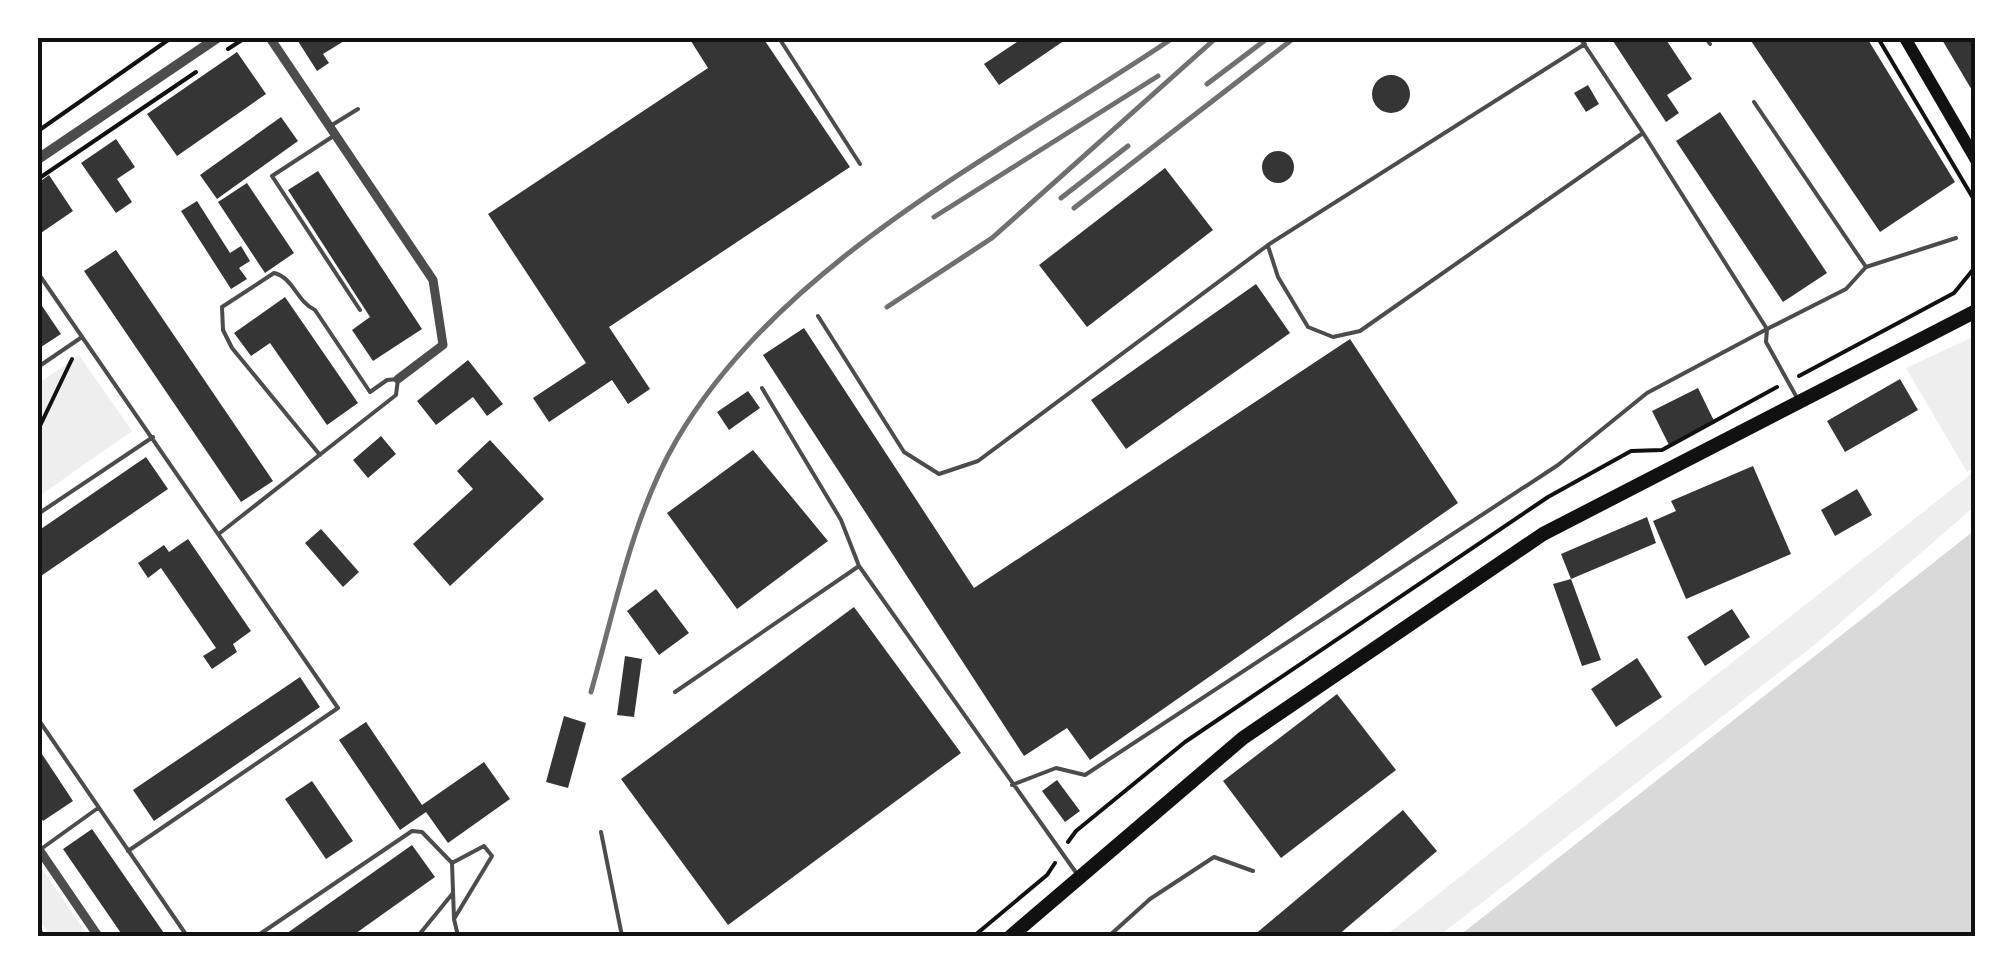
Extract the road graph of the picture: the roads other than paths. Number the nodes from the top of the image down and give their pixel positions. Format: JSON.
{"nodes":[{"id":1,"x":218,"y":38,"type":"edge"},
{"id":2,"x":270,"y":38,"type":"edge"},
{"id":3,"x":780,"y":38,"type":"edge"},
{"id":4,"x":1580,"y":38,"type":"edge"},
{"id":5,"x":1706,"y":38,"type":"edge"},
{"id":6,"x":1905,"y":38,"type":"edge"},
{"id":7,"x":1584,"y":44,"type":"junction"},
{"id":8,"x":1710,"y":44,"type":"dead end"},
{"id":9,"x":1754,"y":102,"type":"dead end"},
{"id":10,"x":358,"y":108,"type":"dead end"},
{"id":11,"x":332,"y":131,"type":"junction"},
{"id":12,"x":1643,"y":133,"type":"junction"},
{"id":13,"x":38,"y":159,"type":"edge"},
{"id":14,"x":1976,"y":160,"type":"edge"},
{"id":15,"x":860,"y":164,"type":"dead end"},
{"id":16,"x":1956,"y":238,"type":"dead end"},
{"id":17,"x":1268,"y":244,"type":"junction"},
{"id":18,"x":1866,"y":267,"type":"junction"},
{"id":19,"x":38,"y":273,"type":"edge"},
{"id":20,"x":360,"y":310,"type":"dead end"},
{"id":21,"x":1976,"y":311,"type":"edge"},
{"id":22,"x":818,"y":316,"type":"dead end"},
{"id":23,"x":1767,"y":329,"type":"junction"},
{"id":24,"x":82,"y":337,"type":"junction"},
{"id":25,"x":38,"y":368,"type":"edge"},
{"id":26,"x":398,"y":379,"type":"junction"},
{"id":27,"x":762,"y":388,"type":"dead end"},
{"id":28,"x":1798,"y":401,"type":"junction"},
{"id":29,"x":152,"y":437,"type":"junction"},
{"id":30,"x":320,"y":455,"type":"junction"},
{"id":31,"x":38,"y":514,"type":"edge"},
{"id":32,"x":220,"y":533,"type":"junction"},
{"id":33,"x":859,"y":566,"type":"junction"},
{"id":34,"x":676,"y":692,"type":"dead end"},
{"id":35,"x":38,"y":720,"type":"edge"},
{"id":36,"x":1012,"y":785,"type":"junction"},
{"id":37,"x":98,"y":808,"type":"junction"},
{"id":38,"x":600,"y":832,"type":"dead end"},
{"id":39,"x":38,"y":849,"type":"edge"},
{"id":40,"x":128,"y":851,"type":"junction"},
{"id":41,"x":452,"y":864,"type":"junction"},
{"id":42,"x":1254,"y":871,"type":"dead end"},
{"id":43,"x":1080,"y":878,"type":"junction"},
{"id":44,"x":453,"y":893,"type":"junction"},
{"id":45,"x":454,"y":918,"type":"junction"},
{"id":46,"x":98,"y":936,"type":"edge"},
{"id":47,"x":187,"y":936,"type":"edge"},
{"id":48,"x":257,"y":936,"type":"edge"},
{"id":49,"x":418,"y":936,"type":"edge"},
{"id":50,"x":458,"y":936,"type":"edge"},
{"id":51,"x":622,"y":936,"type":"edge"},
{"id":52,"x":1011,"y":936,"type":"edge"},
{"id":53,"x":1109,"y":936,"type":"edge"}],
"edges":[{"from":1,"to":13,"type":"street"},
{"from":2,"to":11,"type":"street"},
{"from":3,"to":15,"type":"lane"},
{"from":4,"to":7,"type":"lane"},
{"from":5,"to":8,"type":"lane"},
{"from":6,"to":14,"type":"main road"},
{"from":7,"to":12,"type":"lane"},
{"from":7,"to":17,"type":"lane"},
{"from":9,"to":18,"type":"lane"},
{"from":10,"to":11,"type":"lane"},
{"from":11,"to":20,"type":"lane"},
{"from":11,"to":26,"type":"street"},
{"from":12,"to":17,"type":"lane"},
{"from":12,"to":23,"type":"lane"},
{"from":16,"to":18,"type":"lane"},
{"from":17,"to":22,"type":"lane"},
{"from":18,"to":23,"type":"lane"},
{"from":19,"to":24,"type":"lane"},
{"from":21,"to":28,"type":"main road"},
{"from":23,"to":28,"type":"lane"},
{"from":23,"to":36,"type":"lane"},
{"from":24,"to":25,"type":"lane"},
{"from":24,"to":29,"type":"lane"},
{"from":26,"to":30,"type":"lane"},
{"from":26,"to":30,"type":"lane"},
{"from":27,"to":33,"type":"lane"},
{"from":28,"to":43,"type":"main road"},
{"from":29,"to":31,"type":"lane"},
{"from":29,"to":32,"type":"lane"},
{"from":30,"to":32,"type":"lane"},
{"from":32,"to":40,"type":"lane"},
{"from":33,"to":34,"type":"lane"},
{"from":33,"to":36,"type":"lane"},
{"from":35,"to":37,"type":"lane"},
{"from":36,"to":43,"type":"lane"},
{"from":37,"to":39,"type":"lane"},
{"from":37,"to":40,"type":"lane"},
{"from":38,"to":51,"type":"lane"},
{"from":39,"to":46,"type":"street"},
{"from":40,"to":47,"type":"lane"},
{"from":41,"to":44,"type":"lane"},
{"from":41,"to":45,"type":"lane"},
{"from":41,"to":48,"type":"lane"},
{"from":42,"to":53,"type":"lane"},
{"from":43,"to":52,"type":"main road"},
{"from":44,"to":45,"type":"lane"},
{"from":44,"to":49,"type":"lane"},
{"from":45,"to":50,"type":"lane"}]}
